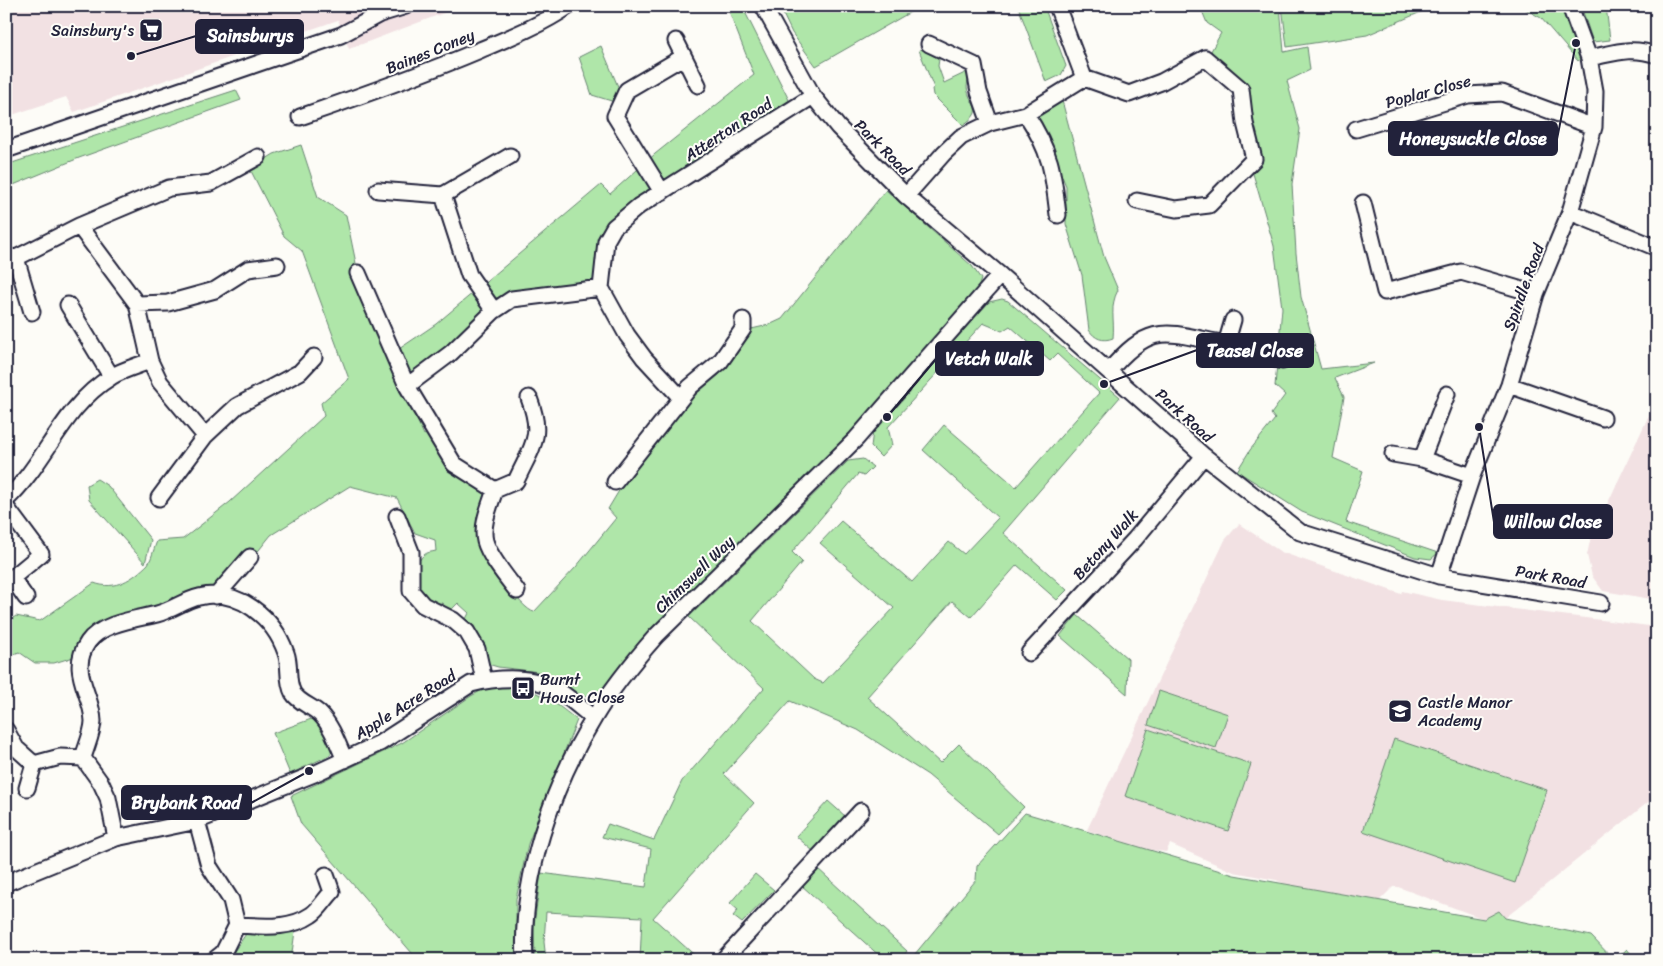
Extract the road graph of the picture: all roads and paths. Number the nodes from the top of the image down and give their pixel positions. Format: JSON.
{"nodes":[{"id":1,"x":406,"y":6,"type":"edge"},
{"id":2,"x":569,"y":6,"type":"edge"},
{"id":3,"x":764,"y":6,"type":"edge"},
{"id":4,"x":1057,"y":6,"type":"edge"},
{"id":5,"x":1570,"y":6,"type":"edge"},
{"id":6,"x":676,"y":41,"type":"dead end"},
{"id":7,"x":930,"y":44,"type":"dead end"},
{"id":8,"x":1657,"y":55,"type":"edge"},
{"id":9,"x":683,"y":57,"type":"junction"},
{"id":10,"x":1589,"y":58,"type":"junction"},
{"id":11,"x":1084,"y":78,"type":"junction"},
{"id":12,"x":698,"y":85,"type":"dead end"},
{"id":13,"x":812,"y":96,"type":"junction"},
{"id":14,"x":1026,"y":114,"type":"junction"},
{"id":15,"x":300,"y":117,"type":"dead end"},
{"id":16,"x":990,"y":123,"type":"junction"},
{"id":17,"x":1594,"y":127,"type":"junction"},
{"id":18,"x":1356,"y":128,"type":"dead end"},
{"id":19,"x":6,"y":150,"type":"edge"},
{"id":20,"x":258,"y":156,"type":"dead end"},
{"id":21,"x":510,"y":156,"type":"dead end"},
{"id":22,"x":378,"y":190,"type":"dead end"},
{"id":23,"x":662,"y":192,"type":"junction"},
{"id":24,"x":443,"y":195,"type":"junction"},
{"id":25,"x":906,"y":196,"type":"junction"},
{"id":26,"x":1137,"y":201,"type":"dead end"},
{"id":27,"x":1363,"y":203,"type":"dead end"},
{"id":28,"x":1570,"y":212,"type":"junction"},
{"id":29,"x":1058,"y":215,"type":"dead end"},
{"id":30,"x":79,"y":226,"type":"junction"},
{"id":31,"x":1657,"y":248,"type":"edge"},
{"id":32,"x":11,"y":257,"type":"edge"},
{"id":33,"x":277,"y":265,"type":"dead end"},
{"id":34,"x":358,"y":273,"type":"dead end"},
{"id":35,"x":1000,"y":275,"type":"junction"},
{"id":36,"x":601,"y":288,"type":"junction"},
{"id":37,"x":1536,"y":294,"type":"junction"},
{"id":38,"x":137,"y":304,"type":"junction"},
{"id":39,"x":68,"y":305,"type":"dead end"},
{"id":40,"x":494,"y":310,"type":"junction"},
{"id":41,"x":32,"y":312,"type":"dead end"},
{"id":42,"x":743,"y":320,"type":"dead end"},
{"id":43,"x":1233,"y":320,"type":"dead end"},
{"id":44,"x":1226,"y":344,"type":"junction"},
{"id":45,"x":314,"y":357,"type":"dead end"},
{"id":46,"x":150,"y":361,"type":"junction"},
{"id":47,"x":1282,"y":361,"type":"dead end"},
{"id":48,"x":1109,"y":371,"type":"junction"},
{"id":49,"x":112,"y":376,"type":"junction"},
{"id":50,"x":1509,"y":385,"type":"junction"},
{"id":51,"x":407,"y":386,"type":"junction"},
{"id":52,"x":1447,"y":394,"type":"dead end"},
{"id":53,"x":529,"y":398,"type":"dead end"},
{"id":54,"x":681,"y":398,"type":"junction"},
{"id":55,"x":1603,"y":418,"type":"dead end"},
{"id":56,"x":205,"y":436,"type":"junction"},
{"id":57,"x":1393,"y":454,"type":"dead end"},
{"id":58,"x":1204,"y":456,"type":"junction"},
{"id":59,"x":1422,"y":459,"type":"junction"},
{"id":60,"x":1472,"y":476,"type":"junction"},
{"id":61,"x":615,"y":482,"type":"dead end"},
{"id":62,"x":495,"y":490,"type":"junction"},
{"id":63,"x":159,"y":498,"type":"dead end"},
{"id":64,"x":6,"y":500,"type":"edge"},
{"id":65,"x":6,"y":507,"type":"edge"},
{"id":66,"x":397,"y":516,"type":"dead end"},
{"id":67,"x":250,"y":558,"type":"dead end"},
{"id":68,"x":1439,"y":576,"type":"junction"},
{"id":69,"x":517,"y":591,"type":"dead end"},
{"id":70,"x":216,"y":596,"type":"junction"},
{"id":71,"x":26,"y":598,"type":"dead end"},
{"id":72,"x":1600,"y":603,"type":"dead end"},
{"id":73,"x":1029,"y":653,"type":"dead end"},
{"id":74,"x":484,"y":680,"type":"junction"},
{"id":75,"x":594,"y":718,"type":"junction"},
{"id":76,"x":6,"y":730,"type":"edge"},
{"id":77,"x":83,"y":758,"type":"junction"},
{"id":78,"x":345,"y":760,"type":"junction"},
{"id":79,"x":34,"y":764,"type":"junction"},
{"id":80,"x":26,"y":788,"type":"dead end"},
{"id":81,"x":862,"y":811,"type":"dead end"},
{"id":82,"x":197,"y":821,"type":"junction"},
{"id":83,"x":116,"y":838,"type":"junction"},
{"id":84,"x":326,"y":874,"type":"dead end"},
{"id":85,"x":6,"y":883,"type":"edge"},
{"id":86,"x":237,"y":925,"type":"junction"},
{"id":87,"x":214,"y":960,"type":"edge"},
{"id":88,"x":525,"y":960,"type":"edge"},
{"id":89,"x":722,"y":960,"type":"edge"}],
"edges":[{"from":1,"to":19,"type":"street"},
{"from":2,"to":15,"type":"street","name":"Baines Coney"},
{"from":3,"to":13,"type":"street","name":"Park Road"},
{"from":4,"to":11,"type":"street"},
{"from":5,"to":10,"type":"street","name":"Spindle Road"},
{"from":6,"to":9,"type":"street"},
{"from":7,"to":16,"type":"street"},
{"from":8,"to":10,"type":"street"},
{"from":9,"to":12,"type":"street"},
{"from":9,"to":23,"type":"street"},
{"from":10,"to":17,"type":"street","name":"Spindle Road"},
{"from":11,"to":14,"type":"street"},
{"from":11,"to":26,"type":"street"},
{"from":13,"to":23,"type":"street","name":"Atterton Road"},
{"from":13,"to":25,"type":"street","name":"Park Road"},
{"from":14,"to":16,"type":"street"},
{"from":14,"to":29,"type":"street"},
{"from":16,"to":25,"type":"street"},
{"from":17,"to":18,"type":"street","name":"Poplar Close"},
{"from":17,"to":28,"type":"street","name":"Spindle Road"},
{"from":20,"to":30,"type":"street"},
{"from":21,"to":24,"type":"street"},
{"from":22,"to":24,"type":"street"},
{"from":23,"to":36,"type":"street","name":"Atterton Road"},
{"from":24,"to":40,"type":"street"},
{"from":25,"to":35,"type":"street","name":"Park Road"},
{"from":27,"to":37,"type":"street"},
{"from":28,"to":31,"type":"street"},
{"from":28,"to":37,"type":"street","name":"Spindle Road"},
{"from":30,"to":32,"type":"street"},
{"from":30,"to":38,"type":"street"},
{"from":32,"to":41,"type":"street"},
{"from":33,"to":38,"type":"street"},
{"from":34,"to":51,"type":"street"},
{"from":35,"to":48,"type":"street","name":"Park Road"},
{"from":35,"to":75,"type":"street","name":"Chimswell Way"},
{"from":36,"to":40,"type":"street"},
{"from":36,"to":54,"type":"street"},
{"from":37,"to":50,"type":"street","name":"Spindle Road"},
{"from":38,"to":46,"type":"street"},
{"from":39,"to":49,"type":"street"},
{"from":40,"to":51,"type":"street"},
{"from":42,"to":54,"type":"street"},
{"from":43,"to":44,"type":"street"},
{"from":44,"to":47,"type":"street"},
{"from":44,"to":48,"type":"street"},
{"from":45,"to":56,"type":"street"},
{"from":46,"to":49,"type":"street"},
{"from":46,"to":56,"type":"street"},
{"from":48,"to":58,"type":"street","name":"Park Road"},
{"from":49,"to":64,"type":"street"},
{"from":50,"to":55,"type":"street"},
{"from":50,"to":60,"type":"street","name":"Spindle Road"},
{"from":51,"to":62,"type":"street"},
{"from":52,"to":59,"type":"street"},
{"from":53,"to":62,"type":"street"},
{"from":54,"to":61,"type":"street"},
{"from":56,"to":63,"type":"street"},
{"from":57,"to":59,"type":"street"},
{"from":58,"to":68,"type":"street","name":"Park Road"},
{"from":58,"to":73,"type":"street","name":"Betony Walk"},
{"from":59,"to":60,"type":"street"},
{"from":60,"to":68,"type":"street","name":"Spindle Road"},
{"from":62,"to":69,"type":"street"},
{"from":65,"to":71,"type":"street"},
{"from":66,"to":74,"type":"street"},
{"from":67,"to":70,"type":"street"},
{"from":68,"to":72,"type":"street","name":"Park Road"},
{"from":70,"to":77,"type":"street"},
{"from":70,"to":78,"type":"street"},
{"from":74,"to":75,"type":"street","name":"Apple Acre Road"},
{"from":74,"to":78,"type":"street","name":"Apple Acre Road"},
{"from":75,"to":88,"type":"street","name":"Chimswell Way"},
{"from":76,"to":79,"type":"street"},
{"from":77,"to":79,"type":"street"},
{"from":77,"to":83,"type":"street"},
{"from":78,"to":82,"type":"street","name":"Apple Acre Road"},
{"from":79,"to":80,"type":"street"},
{"from":81,"to":89,"type":"street"},
{"from":82,"to":83,"type":"street","name":"Apple Acre Road"},
{"from":82,"to":86,"type":"street"},
{"from":83,"to":85,"type":"street","name":"Apple Acre Road"},
{"from":84,"to":86,"type":"street"},
{"from":86,"to":87,"type":"street"}]}
